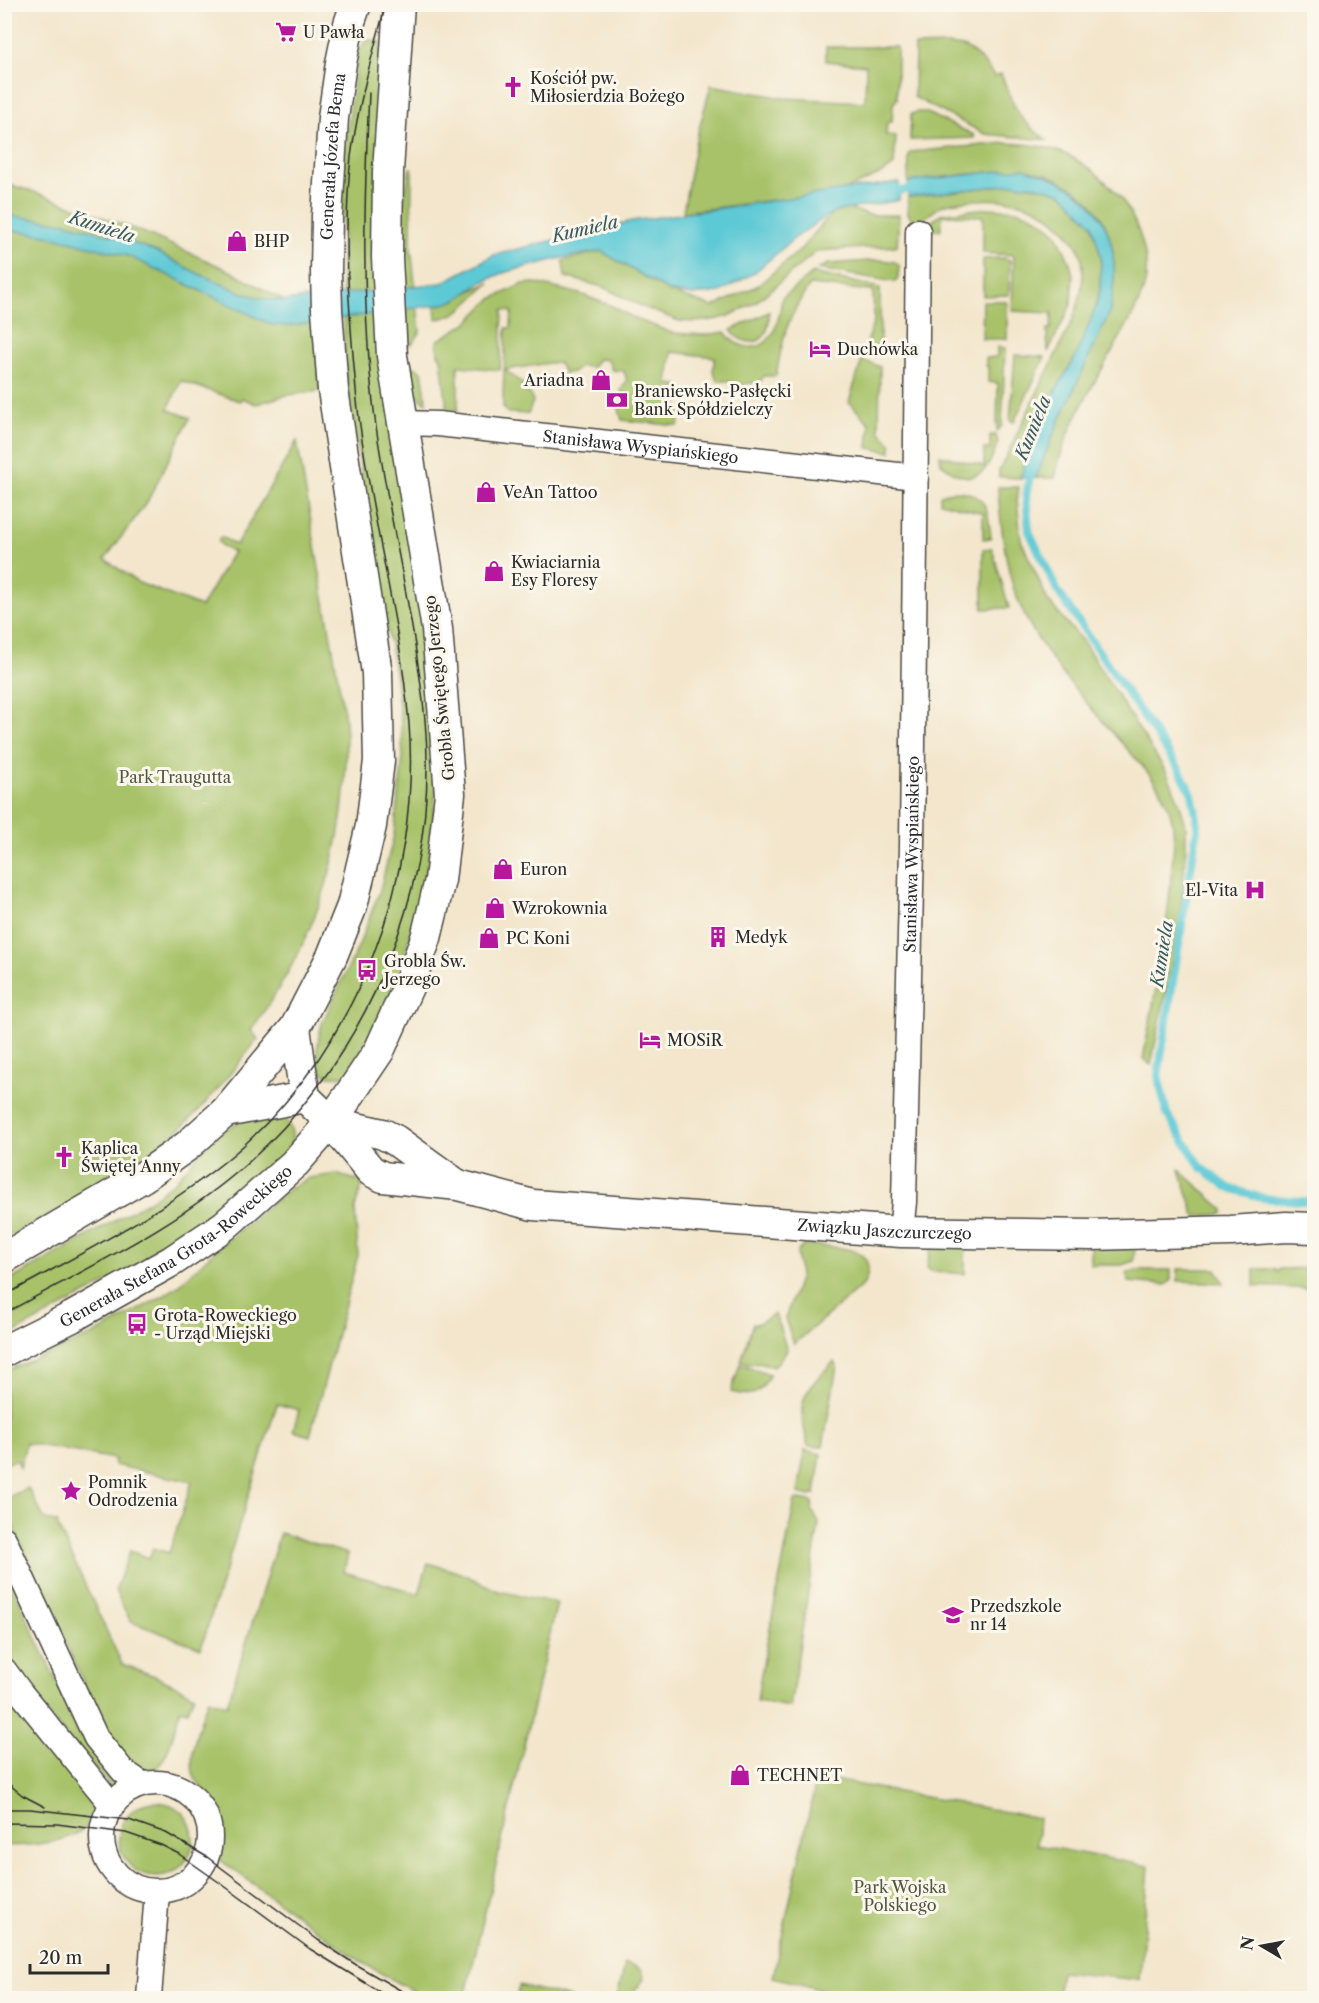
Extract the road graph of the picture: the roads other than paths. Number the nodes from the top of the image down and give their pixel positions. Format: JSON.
{"nodes":[{"id":1,"x":399,"y":12,"type":"edge"},
{"id":2,"x":352,"y":14,"type":"edge"},
{"id":3,"x":918,"y":231,"type":"dead end"},
{"id":4,"x":402,"y":423,"type":"junction"},
{"id":5,"x":916,"y":477,"type":"junction"},
{"id":6,"x":295,"y":1028,"type":"junction"},
{"id":7,"x":305,"y":1097,"type":"junction"},
{"id":8,"x":225,"y":1112,"type":"junction"},
{"id":9,"x":331,"y":1122,"type":"junction"},
{"id":10,"x":1314,"y":1228,"type":"edge"},
{"id":11,"x":901,"y":1232,"type":"junction"},
{"id":12,"x":4,"y":1258,"type":"edge"},
{"id":13,"x":4,"y":1352,"type":"edge"},
{"id":14,"x":4,"y":1539,"type":"edge"},
{"id":15,"x":4,"y":1670,"type":"edge"},
{"id":16,"x":142,"y":1784,"type":"junction"},
{"id":17,"x":112,"y":1805,"type":"junction"},
{"id":18,"x":158,"y":1892,"type":"junction"},
{"id":19,"x":149,"y":1998,"type":"edge"}],
"edges":[{"from":1,"to":2,"type":"street"},
{"from":1,"to":4,"type":"street","name":"Grobla Świętego Jerzego"},
{"from":2,"to":6,"type":"street","name":"Generała Józefa Bema"},
{"from":3,"to":5,"type":"street","name":"Stanisława Wyspiańskiego"},
{"from":4,"to":5,"type":"street","name":"Stanisława Wyspiańskiego"},
{"from":4,"to":9,"type":"street","name":"Grobla Świętego Jerzego"},
{"from":5,"to":11,"type":"street","name":"Stanisława Wyspiańskiego"},
{"from":6,"to":7,"type":"street"},
{"from":6,"to":8,"type":"street"},
{"from":7,"to":8,"type":"street"},
{"from":7,"to":9,"type":"street"},
{"from":8,"to":12,"type":"street"},
{"from":9,"to":11,"type":"street","name":"Związku Jaszczurczego"},
{"from":9,"to":13,"type":"street","name":"Generała Stefana Grota-Roweckiego"},
{"from":10,"to":11,"type":"street","name":"Związku Jaszczurczego"},
{"from":14,"to":16,"type":"street"},
{"from":15,"to":17,"type":"street"},
{"from":16,"to":17,"type":"street"},
{"from":16,"to":18,"type":"street"},
{"from":17,"to":18,"type":"street"},
{"from":18,"to":19,"type":"street"}]}
